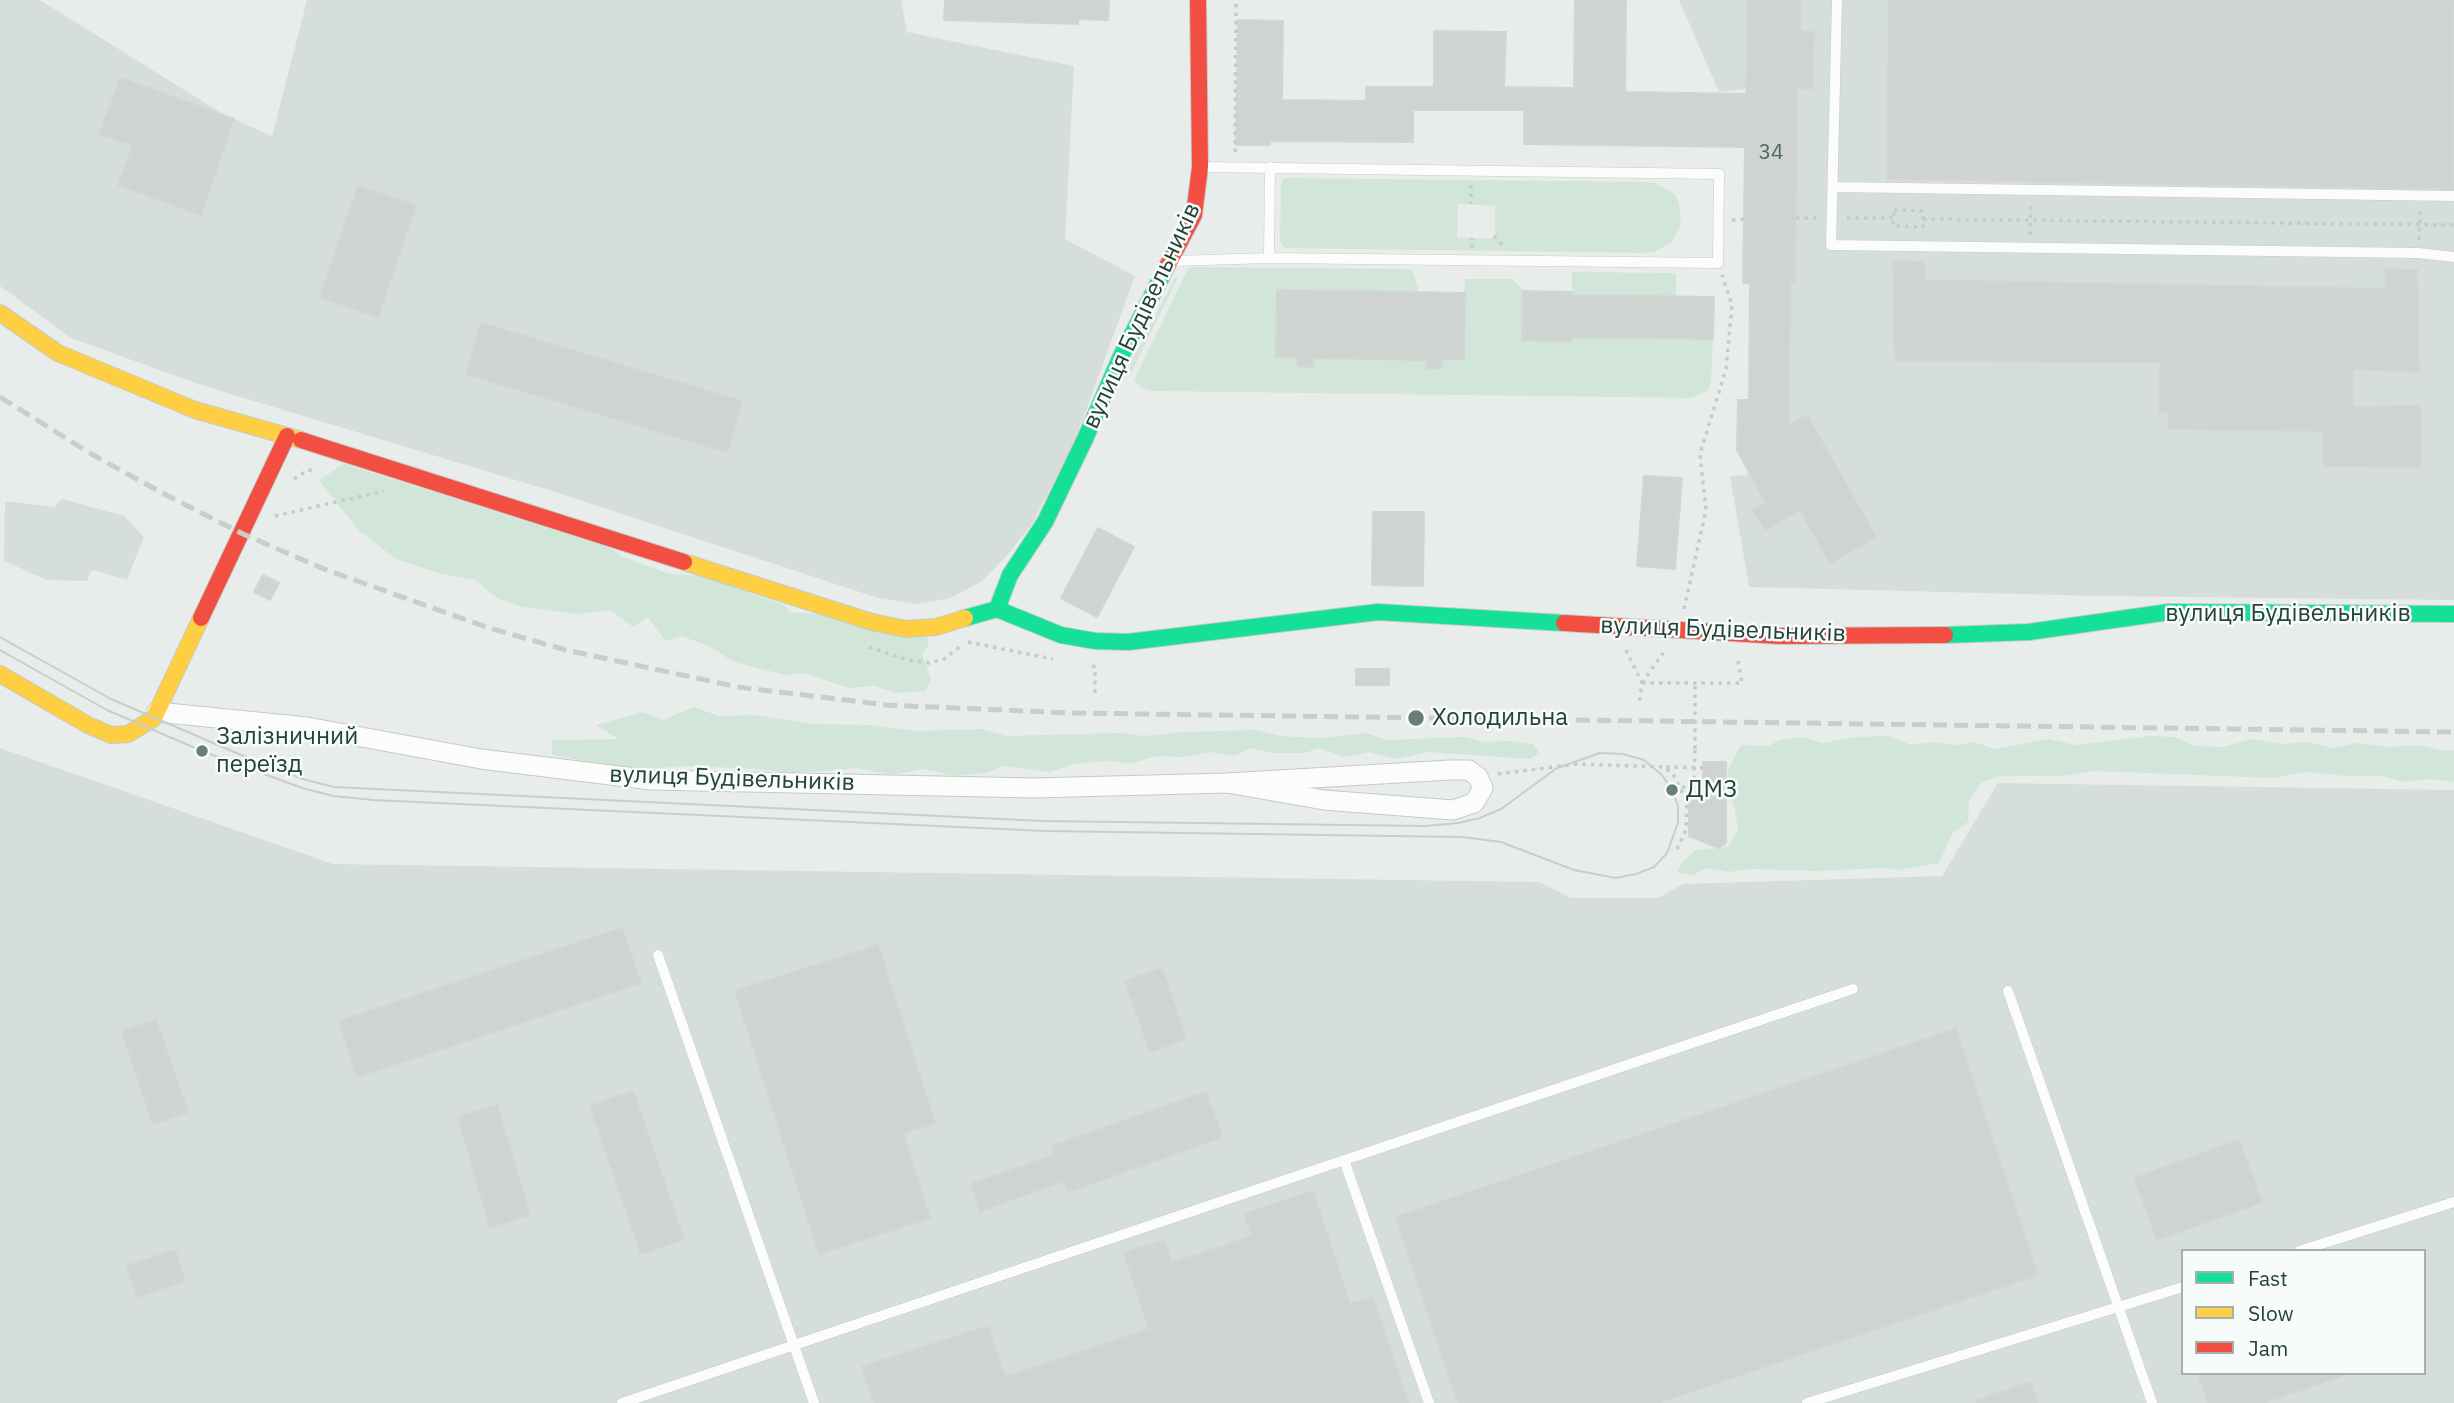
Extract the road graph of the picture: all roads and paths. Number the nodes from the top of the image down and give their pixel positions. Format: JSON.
{"nodes":[{"id":1,"x":1198,"y":0,"type":"edge"},
{"id":2,"x":1837,"y":0,"type":"edge"},
{"id":3,"x":1200,"y":167,"type":"junction"},
{"id":4,"x":1270,"y":167,"type":"junction"},
{"id":5,"x":1833,"y":187,"type":"junction"},
{"id":6,"x":2031,"y":190,"type":"junction"},
{"id":7,"x":2420,"y":196,"type":"junction"},
{"id":8,"x":2454,"y":196,"type":"edge"},
{"id":9,"x":1796,"y":218,"type":"dead end"},
{"id":10,"x":1832,"y":218,"type":"junction"},
{"id":11,"x":1894,"y":218,"type":"junction"},
{"id":12,"x":1744,"y":219,"type":"dead end"},
{"id":13,"x":1923,"y":219,"type":"junction"},
{"id":14,"x":2030,"y":219,"type":"junction"},
{"id":15,"x":1729,"y":220,"type":"dead end"},
{"id":16,"x":2419,"y":225,"type":"junction"},
{"id":17,"x":2454,"y":225,"type":"edge"},
{"id":18,"x":2031,"y":248,"type":"junction"},
{"id":19,"x":2418,"y":253,"type":"junction"},
{"id":20,"x":2454,"y":257,"type":"edge"},
{"id":21,"x":1269,"y":258,"type":"junction"},
{"id":22,"x":1170,"y":261,"type":"junction"},
{"id":23,"x":1718,"y":263,"type":"junction"},
{"id":24,"x":0,"y":313,"type":"edge"},
{"id":25,"x":287,"y":436,"type":"junction"},
{"id":26,"x":320,"y":471,"type":"dead end"},
{"id":27,"x":289,"y":483,"type":"dead end"},
{"id":28,"x":373,"y":487,"type":"dead end"},
{"id":29,"x":279,"y":506,"type":"dead end"},
{"id":30,"x":273,"y":517,"type":"junction"},
{"id":31,"x":270,"y":525,"type":"dead end"},
{"id":32,"x":997,"y":609,"type":"junction"},
{"id":33,"x":2454,"y":614,"type":"edge"},
{"id":34,"x":1614,"y":626,"type":"junction"},
{"id":35,"x":1679,"y":630,"type":"junction"},
{"id":36,"x":967,"y":642,"type":"dead end"},
{"id":37,"x":869,"y":647,"type":"dead end"},
{"id":38,"x":1095,"y":667,"type":"dead end"},
{"id":39,"x":0,"y":674,"type":"edge"},
{"id":40,"x":1695,"y":682,"type":"junction"},
{"id":41,"x":1642,"y":683,"type":"junction"},
{"id":42,"x":1742,"y":683,"type":"dead end"},
{"id":43,"x":1094,"y":696,"type":"dead end"},
{"id":44,"x":1639,"y":704,"type":"dead end"},
{"id":45,"x":157,"y":712,"type":"junction"},
{"id":46,"x":1664,"y":766,"type":"junction"},
{"id":47,"x":1694,"y":768,"type":"junction"},
{"id":48,"x":1710,"y":768,"type":"dead end"},
{"id":49,"x":1478,"y":777,"type":"junction"},
{"id":50,"x":1227,"y":783,"type":"junction"},
{"id":51,"x":1681,"y":788,"type":"junction"},
{"id":52,"x":1675,"y":853,"type":"dead end"},
{"id":53,"x":657,"y":955,"type":"dead end"},
{"id":54,"x":1853,"y":989,"type":"dead end"},
{"id":55,"x":2008,"y":991,"type":"dead end"},
{"id":56,"x":1344,"y":1160,"type":"junction"},
{"id":57,"x":2454,"y":1202,"type":"edge"},
{"id":58,"x":2305,"y":1249,"type":"edge"},
{"id":59,"x":2181,"y":1288,"type":"edge"},
{"id":60,"x":2119,"y":1308,"type":"junction"},
{"id":61,"x":794,"y":1345,"type":"junction"},
{"id":62,"x":622,"y":1403,"type":"edge"},
{"id":63,"x":814,"y":1403,"type":"edge"},
{"id":64,"x":1429,"y":1403,"type":"edge"},
{"id":65,"x":1807,"y":1403,"type":"edge"},
{"id":66,"x":2152,"y":1403,"type":"edge"}],
"edges":[{"from":1,"to":3,"type":"street","name":"вулиця Будівельників"},
{"from":2,"to":5,"type":"lane"},
{"from":3,"to":4,"type":"lane"},
{"from":3,"to":22,"type":"street","name":"вулиця Будівельників"},
{"from":4,"to":21,"type":"lane"},
{"from":4,"to":23,"type":"lane"},
{"from":5,"to":6,"type":"lane"},
{"from":5,"to":10,"type":"lane"},
{"from":6,"to":7,"type":"lane"},
{"from":6,"to":14,"type":"path"},
{"from":7,"to":8,"type":"lane"},
{"from":7,"to":16,"type":"path"},
{"from":9,"to":10,"type":"path"},
{"from":10,"to":11,"type":"path"},
{"from":10,"to":18,"type":"lane"},
{"from":11,"to":13,"type":"path"},
{"from":11,"to":13,"type":"path"},
{"from":12,"to":15,"type":"path"},
{"from":13,"to":14,"type":"path"},
{"from":14,"to":16,"type":"path"},
{"from":14,"to":18,"type":"path"},
{"from":16,"to":17,"type":"path"},
{"from":16,"to":19,"type":"path"},
{"from":18,"to":19,"type":"lane"},
{"from":19,"to":20,"type":"lane"},
{"from":21,"to":22,"type":"lane"},
{"from":21,"to":23,"type":"lane"},
{"from":22,"to":32,"type":"street","name":"вулиця Будівельників"},
{"from":23,"to":35,"type":"path"},
{"from":24,"to":25,"type":"street"},
{"from":25,"to":32,"type":"street"},
{"from":25,"to":45,"type":"street"},
{"from":26,"to":27,"type":"path"},
{"from":28,"to":30,"type":"path"},
{"from":29,"to":30,"type":"path"},
{"from":30,"to":31,"type":"path"},
{"from":32,"to":34,"type":"street","name":"вулиця Будівельників"},
{"from":33,"to":35,"type":"street","name":"вулиця Будівельників"},
{"from":34,"to":35,"type":"street","name":"вулиця Будівельників"},
{"from":34,"to":41,"type":"path"},
{"from":35,"to":41,"type":"path"},
{"from":36,"to":37,"type":"path"},
{"from":38,"to":43,"type":"path"},
{"from":39,"to":45,"type":"street"},
{"from":40,"to":41,"type":"path"},
{"from":40,"to":42,"type":"path"},
{"from":40,"to":47,"type":"path","bridge":true},
{"from":41,"to":44,"type":"path"},
{"from":45,"to":50,"type":"street","name":"вулиця Будівельників"},
{"from":46,"to":47,"type":"path"},
{"from":46,"to":49,"type":"path"},
{"from":46,"to":51,"type":"path"},
{"from":47,"to":48,"type":"path"},
{"from":47,"to":51,"type":"path"},
{"from":49,"to":50,"type":"street","name":"вулиця Будівельників"},
{"from":49,"to":50,"type":"street","name":"вулиця Будівельників"},
{"from":51,"to":52,"type":"path"},
{"from":53,"to":61,"type":"lane"},
{"from":54,"to":56,"type":"lane"},
{"from":55,"to":60,"type":"lane"},
{"from":56,"to":61,"type":"lane"},
{"from":56,"to":64,"type":"lane"},
{"from":57,"to":58,"type":"lane"},
{"from":59,"to":60,"type":"lane"},
{"from":60,"to":65,"type":"lane"},
{"from":60,"to":66,"type":"lane"},
{"from":61,"to":62,"type":"lane"},
{"from":61,"to":63,"type":"lane"}]}
